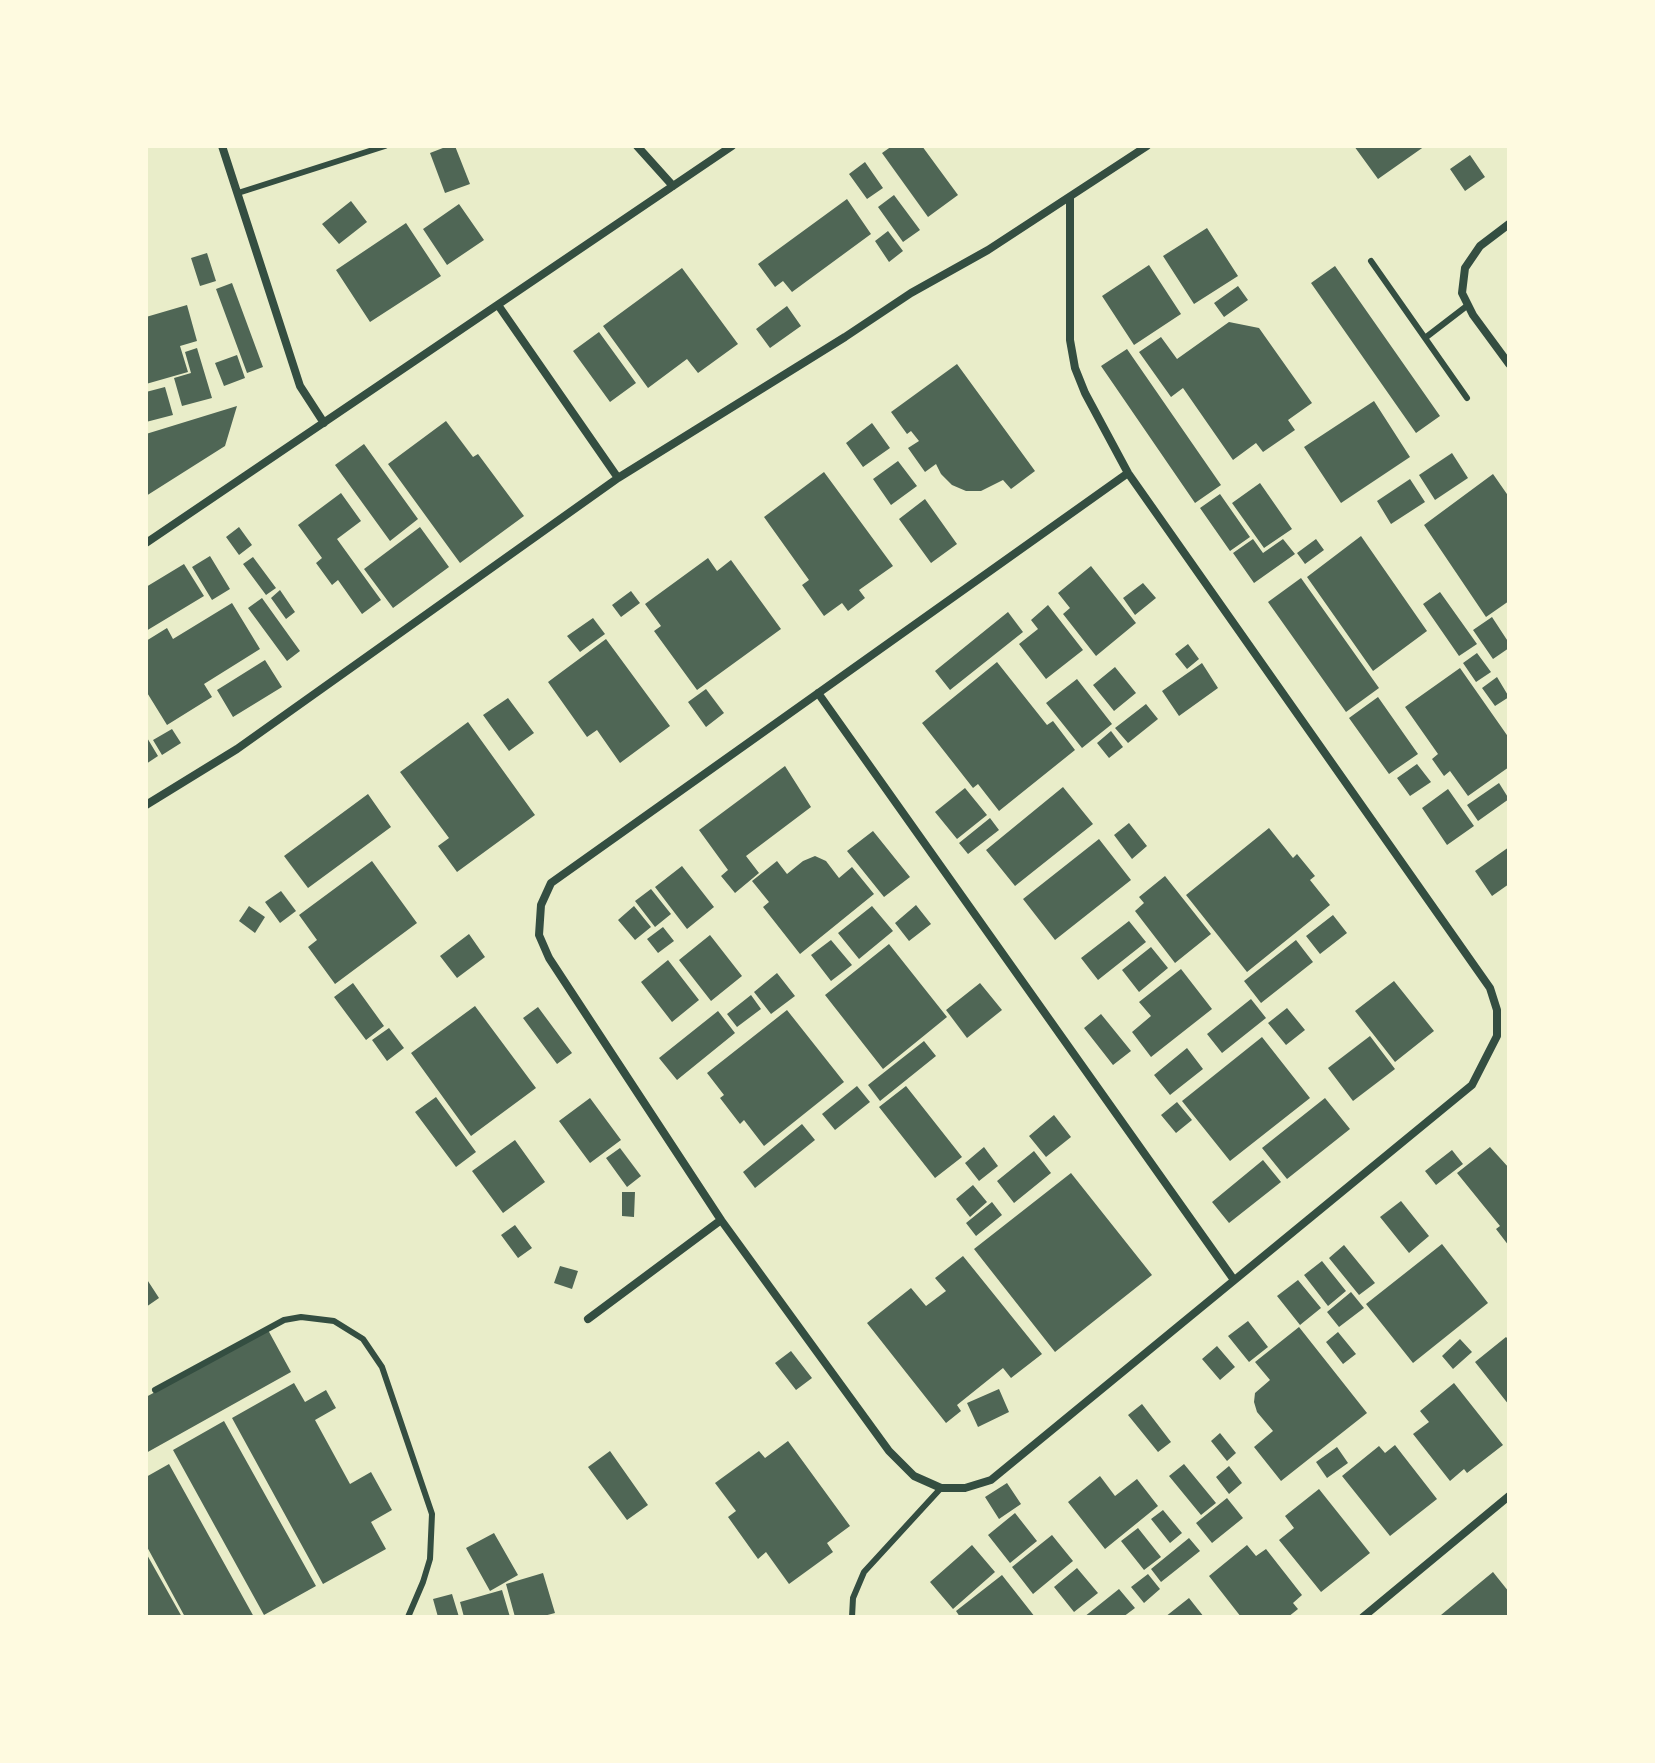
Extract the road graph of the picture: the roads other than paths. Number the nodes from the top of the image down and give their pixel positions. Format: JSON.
{"nodes":[{"id":1,"x":222,"y":146,"type":"edge"},
{"id":2,"x":385,"y":146,"type":"edge"},
{"id":3,"x":637,"y":146,"type":"edge"},
{"id":4,"x":732,"y":146,"type":"edge"},
{"id":5,"x":1147,"y":146,"type":"edge"},
{"id":6,"x":673,"y":186,"type":"junction"},
{"id":7,"x":238,"y":193,"type":"junction"},
{"id":8,"x":1070,"y":198,"type":"junction"},
{"id":9,"x":1509,"y":224,"type":"edge"},
{"id":10,"x":1371,"y":261,"type":"dead end"},
{"id":11,"x":498,"y":305,"type":"junction"},
{"id":12,"x":1468,"y":305,"type":"junction"},
{"id":13,"x":1425,"y":338,"type":"junction"},
{"id":14,"x":1509,"y":364,"type":"edge"},
{"id":15,"x":1467,"y":398,"type":"dead end"},
{"id":16,"x":324,"y":423,"type":"junction"},
{"id":17,"x":1128,"y":473,"type":"junction"},
{"id":18,"x":618,"y":478,"type":"junction"},
{"id":19,"x":146,"y":543,"type":"edge"},
{"id":20,"x":818,"y":693,"type":"junction"},
{"id":21,"x":146,"y":805,"type":"edge"},
{"id":22,"x":721,"y":1220,"type":"junction"},
{"id":23,"x":1234,"y":1280,"type":"junction"},
{"id":24,"x":588,"y":1319,"type":"dead end"},
{"id":25,"x":155,"y":1390,"type":"dead end"},
{"id":26,"x":941,"y":1488,"type":"junction"},
{"id":27,"x":1509,"y":1496,"type":"edge"},
{"id":28,"x":408,"y":1617,"type":"edge"},
{"id":29,"x":852,"y":1617,"type":"edge"},
{"id":30,"x":1363,"y":1617,"type":"edge"}],
"edges":[{"from":1,"to":7,"type":"street"},
{"from":2,"to":7,"type":"lane"},
{"from":3,"to":6,"type":"street"},
{"from":4,"to":6,"type":"street"},
{"from":5,"to":8,"type":"street"},
{"from":6,"to":11,"type":"street"},
{"from":7,"to":16,"type":"street"},
{"from":8,"to":17,"type":"street"},
{"from":8,"to":18,"type":"street"},
{"from":9,"to":12,"type":"street"},
{"from":10,"to":13,"type":"lane"},
{"from":11,"to":16,"type":"street"},
{"from":11,"to":18,"type":"street"},
{"from":12,"to":13,"type":"lane"},
{"from":12,"to":14,"type":"street"},
{"from":13,"to":15,"type":"lane"},
{"from":16,"to":19,"type":"street"},
{"from":17,"to":20,"type":"street"},
{"from":17,"to":23,"type":"street"},
{"from":18,"to":21,"type":"street"},
{"from":20,"to":22,"type":"street"},
{"from":20,"to":23,"type":"street"},
{"from":22,"to":24,"type":"street"},
{"from":22,"to":26,"type":"street"},
{"from":23,"to":26,"type":"street"},
{"from":25,"to":28,"type":"lane"},
{"from":26,"to":29,"type":"lane"},
{"from":27,"to":30,"type":"street"}]}
